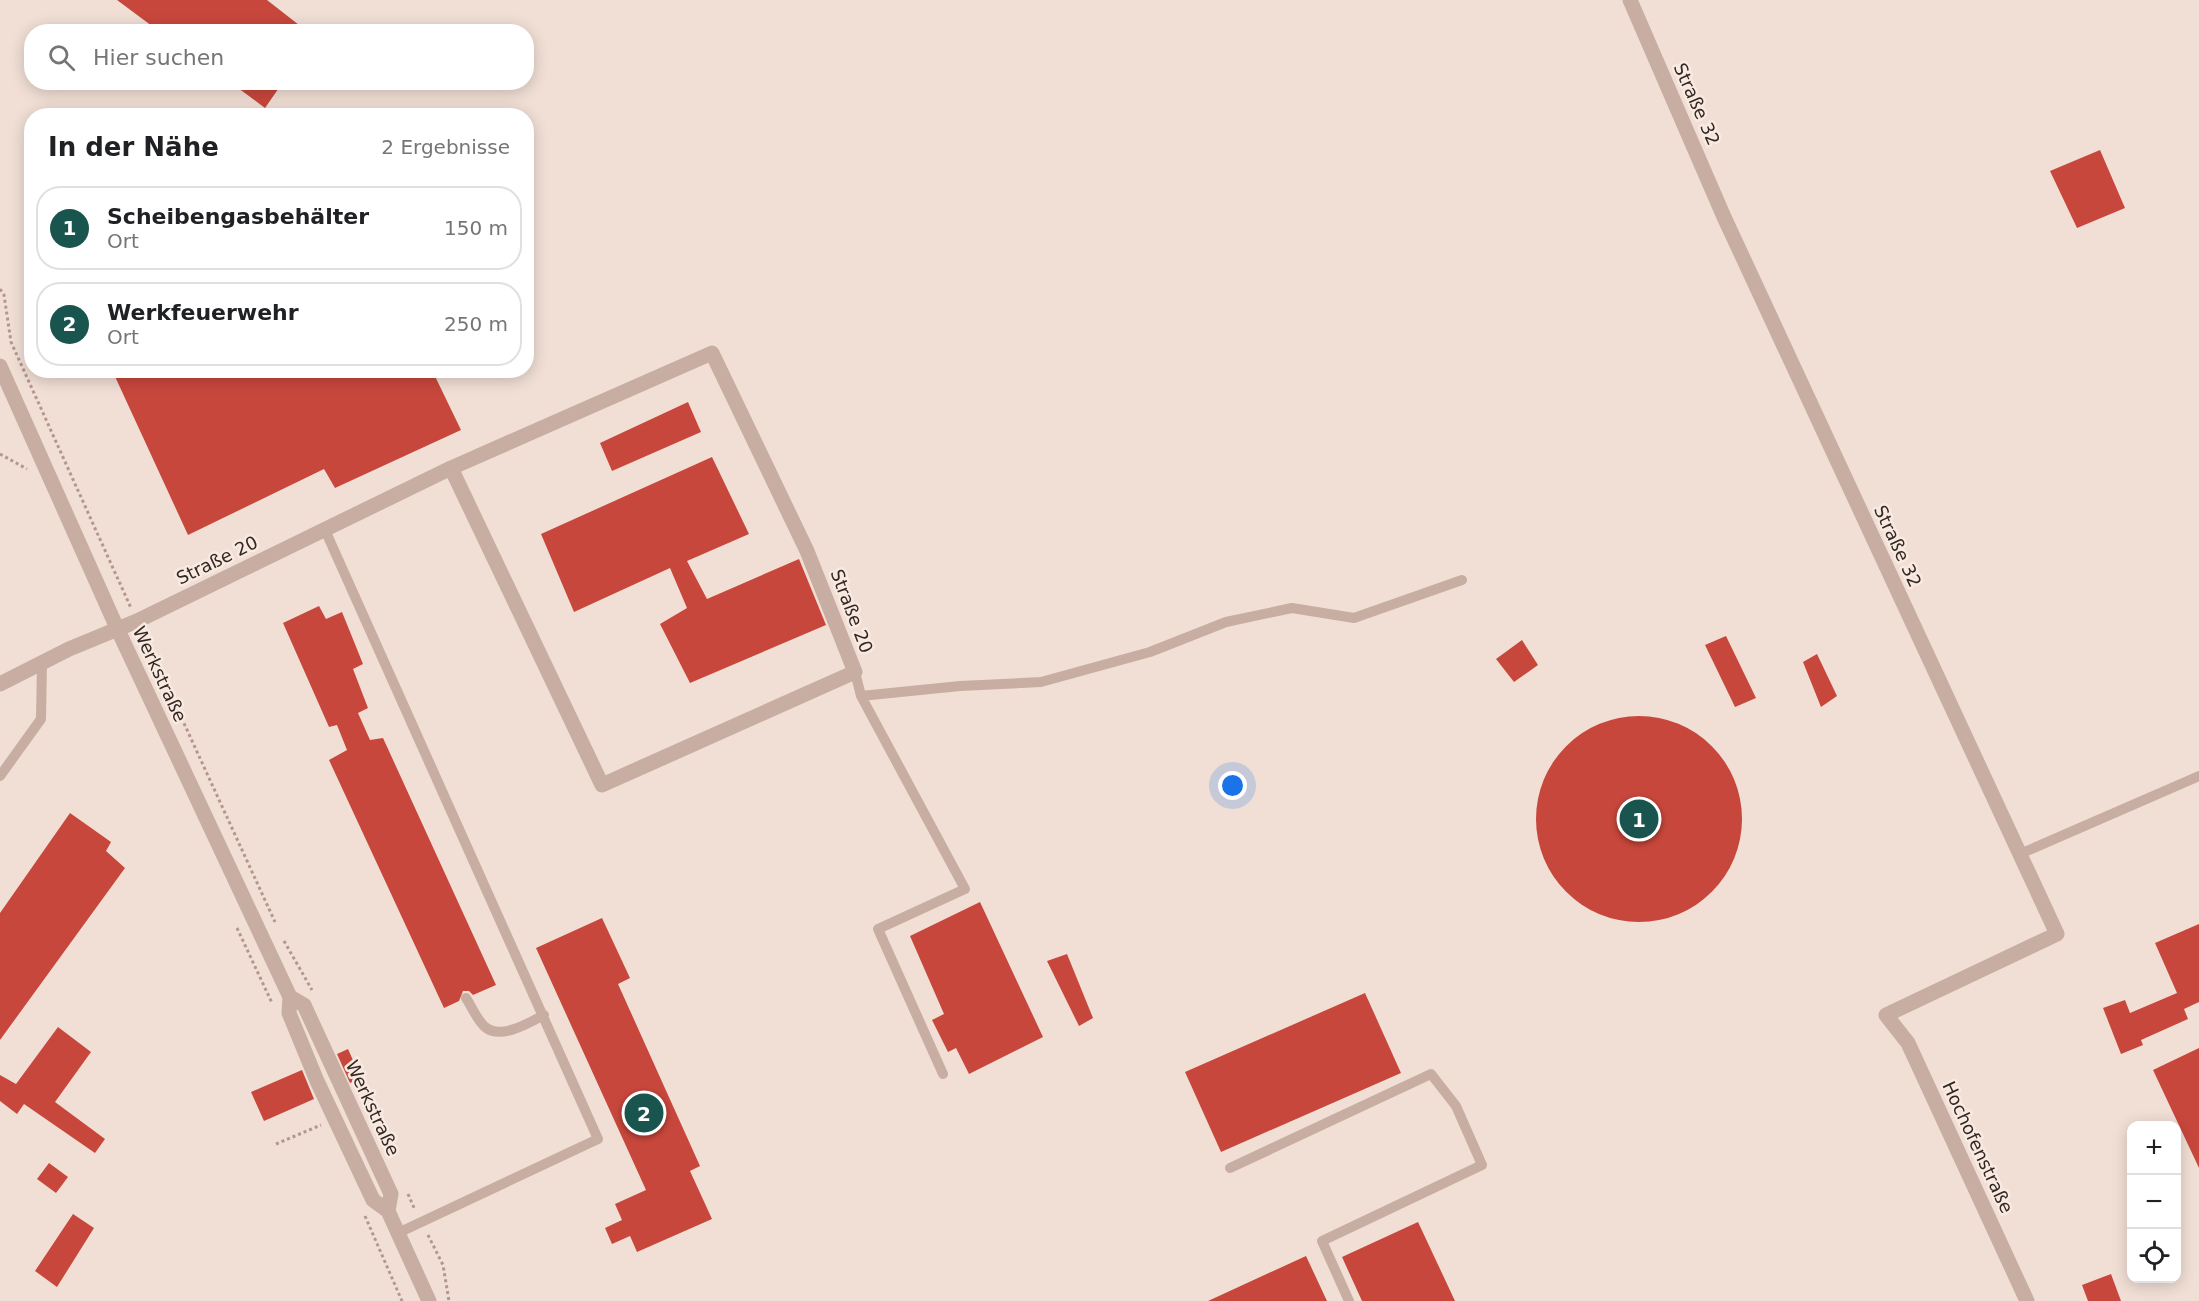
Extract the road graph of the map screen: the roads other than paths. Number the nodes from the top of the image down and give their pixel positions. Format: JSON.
{"nodes":[{"id":1,"x":1630,"y":0,"type":"edge"},
{"id":2,"x":0,"y":366,"type":"edge"},
{"id":3,"x":451,"y":468,"type":"junction"},
{"id":4,"x":325,"y":530,"type":"junction"},
{"id":5,"x":1462,"y":580,"type":"dead end"},
{"id":6,"x":117,"y":628,"type":"junction"},
{"id":7,"x":42,"y":663,"type":"junction"},
{"id":8,"x":855,"y":672,"type":"junction"},
{"id":9,"x":0,"y":684,"type":"edge"},
{"id":10,"x":861,"y":696,"type":"junction"},
{"id":11,"x":0,"y":776,"type":"edge"},
{"id":12,"x":2199,"y":776,"type":"edge"},
{"id":13,"x":2020,"y":854,"type":"junction"},
{"id":14,"x":466,"y":998,"type":"dead end"},
{"id":15,"x":544,"y":1015,"type":"junction"},
{"id":16,"x":1886,"y":1015,"type":"joint"},
{"id":17,"x":943,"y":1074,"type":"dead end"},
{"id":18,"x":1230,"y":1168,"type":"dead end"},
{"id":19,"x":398,"y":1233,"type":"junction"},
{"id":20,"x":429,"y":1301,"type":"edge"},
{"id":21,"x":1349,"y":1301,"type":"edge"},
{"id":22,"x":2027,"y":1301,"type":"edge"}],
"edges":[{"from":1,"to":13,"type":"street","name":"Straße 32"},
{"from":2,"to":6,"type":"street","name":"Werkstraße"},
{"from":3,"to":4,"type":"street","name":"Straße 20"},
{"from":3,"to":8,"type":"street","name":"Straße 20"},
{"from":3,"to":8,"type":"street","name":"Straße 20"},
{"from":4,"to":6,"type":"street","name":"Straße 20"},
{"from":4,"to":15,"type":"lane"},
{"from":5,"to":10,"type":"lane"},
{"from":6,"to":7,"type":"street","name":"Straße 20"},
{"from":6,"to":19,"type":"street","name":"Werkstraße"},
{"from":7,"to":9,"type":"street","name":"Straße 20"},
{"from":7,"to":11,"type":"lane"},
{"from":8,"to":10,"type":"lane"},
{"from":10,"to":17,"type":"lane"},
{"from":12,"to":13,"type":"lane"},
{"from":13,"to":16,"type":"street","name":"Straße 32"},
{"from":14,"to":15,"type":"lane"},
{"from":15,"to":19,"type":"lane"},
{"from":16,"to":22,"type":"street","name":"Hochofenstraße"},
{"from":18,"to":21,"type":"lane"},
{"from":19,"to":20,"type":"street","name":"Werkstraße"}]}
